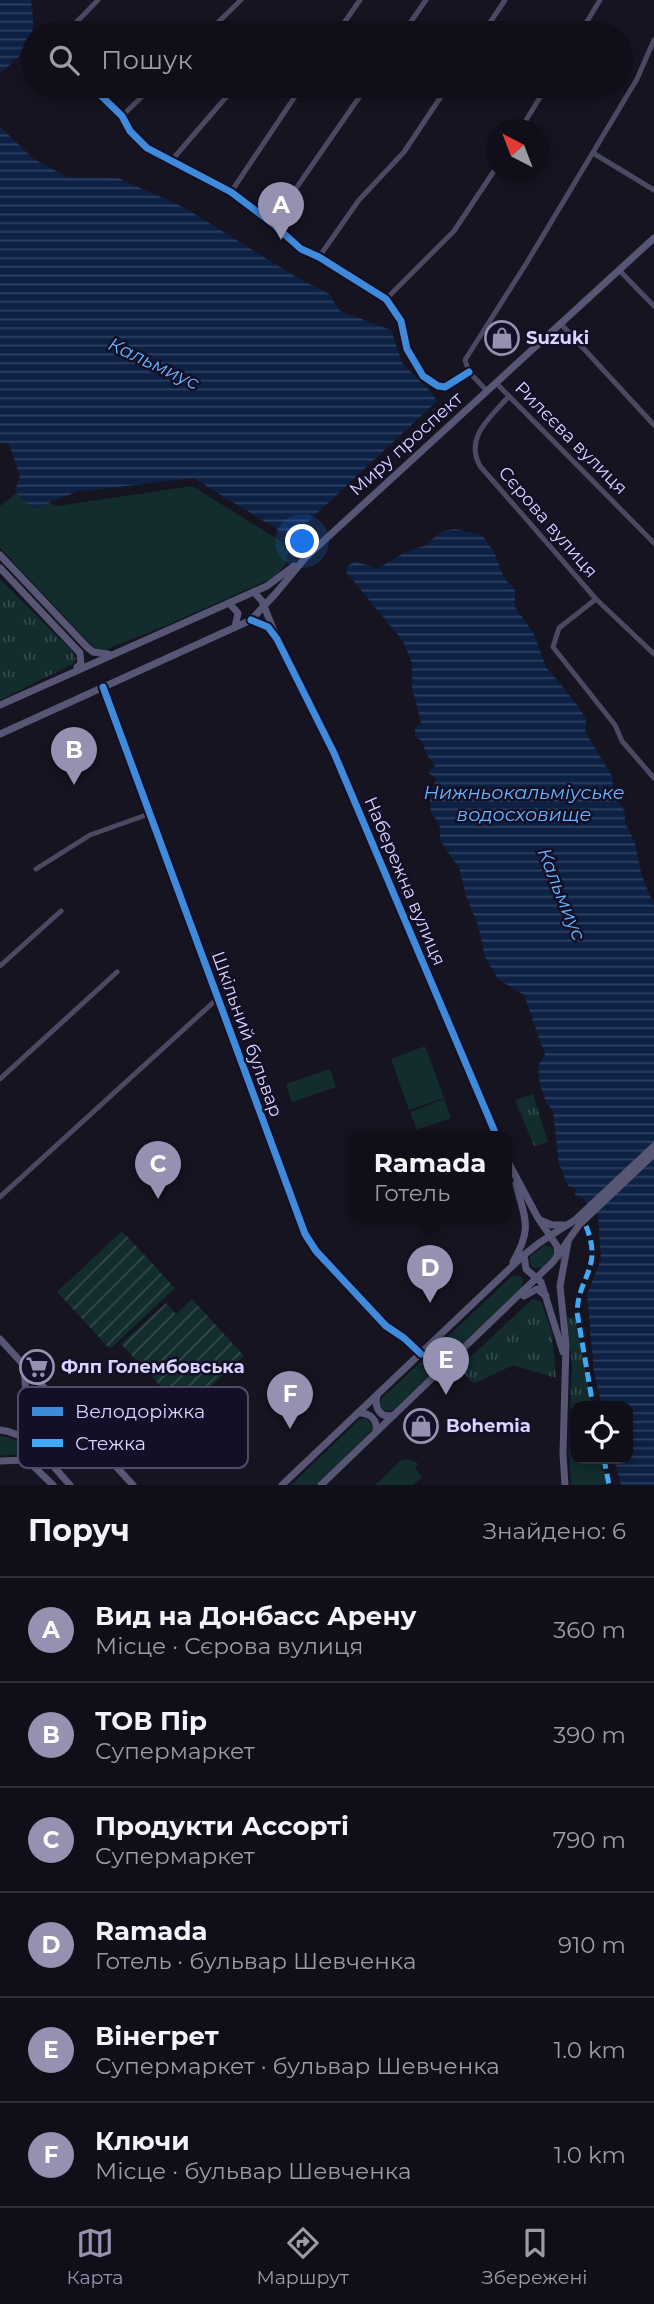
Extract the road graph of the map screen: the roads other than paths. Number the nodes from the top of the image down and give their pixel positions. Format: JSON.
{"nodes":[{"id":1,"x":98,"y":0,"type":"edge"},
{"id":2,"x":241,"y":0,"type":"edge"},
{"id":3,"x":360,"y":0,"type":"edge"},
{"id":4,"x":426,"y":0,"type":"edge"},
{"id":5,"x":505,"y":0,"type":"edge"},
{"id":6,"x":600,"y":0,"type":"edge"},
{"id":7,"x":78,"y":21,"type":"edge"},
{"id":8,"x":219,"y":21,"type":"edge"},
{"id":9,"x":345,"y":21,"type":"edge"},
{"id":10,"x":411,"y":21,"type":"edge"},
{"id":11,"x":491,"y":21,"type":"edge"},
{"id":12,"x":587,"y":21,"type":"edge"},
{"id":13,"x":654,"y":40,"type":"edge"},
{"id":14,"x":633,"y":86,"type":"edge"},
{"id":15,"x":103,"y":98,"type":"edge"},
{"id":16,"x":141,"y":98,"type":"edge"},
{"id":17,"x":225,"y":98,"type":"edge"},
{"id":18,"x":294,"y":98,"type":"edge"},
{"id":19,"x":359,"y":98,"type":"edge"},
{"id":20,"x":440,"y":98,"type":"edge"},
{"id":21,"x":540,"y":98,"type":"edge"},
{"id":22,"x":626,"y":98,"type":"edge"},
{"id":23,"x":122,"y":116,"type":"junction"},
{"id":24,"x":527,"y":119,"type":"edge"},
{"id":25,"x":593,"y":153,"type":"junction"},
{"id":26,"x":171,"y":160,"type":"junction"},
{"id":27,"x":487,"y":182,"type":"edge"},
{"id":28,"x":654,"y":190,"type":"edge"},
{"id":29,"x":231,"y":192,"type":"junction"},
{"id":30,"x":272,"y":223,"type":"junction"},
{"id":31,"x":654,"y":238,"type":"edge"},
{"id":32,"x":318,"y":257,"type":"junction"},
{"id":33,"x":619,"y":270,"type":"junction"},
{"id":34,"x":386,"y":299,"type":"junction"},
{"id":35,"x":654,"y":306,"type":"edge"},
{"id":36,"x":561,"y":324,"type":"junction"},
{"id":37,"x":469,"y":372,"type":"junction"},
{"id":38,"x":496,"y":383,"type":"junction"},
{"id":39,"x":487,"y":391,"type":"junction"},
{"id":40,"x":509,"y":396,"type":"junction"},
{"id":41,"x":654,"y":425,"type":"edge"},
{"id":42,"x":654,"y":543,"type":"edge"},
{"id":43,"x":0,"y":555,"type":"edge"},
{"id":44,"x":305,"y":558,"type":"junction"},
{"id":45,"x":0,"y":568,"type":"edge"},
{"id":46,"x":254,"y":592,"type":"junction"},
{"id":47,"x":276,"y":593,"type":"junction"},
{"id":48,"x":596,"y":598,"type":"junction"},
{"id":49,"x":229,"y":603,"type":"junction"},
{"id":50,"x":264,"y":607,"type":"junction"},
{"id":51,"x":251,"y":620,"type":"junction"},
{"id":52,"x":271,"y":622,"type":"junction"},
{"id":53,"x":235,"y":627,"type":"junction"},
{"id":54,"x":277,"y":639,"type":"junction"},
{"id":55,"x":109,"y":654,"type":"junction"},
{"id":56,"x":654,"y":654,"type":"edge"},
{"id":57,"x":75,"y":670,"type":"junction"},
{"id":58,"x":103,"y":687,"type":"junction"},
{"id":59,"x":0,"y":705,"type":"edge"},
{"id":60,"x":0,"y":734,"type":"edge"},
{"id":61,"x":654,"y":778,"type":"edge"},
{"id":62,"x":149,"y":814,"type":"junction"},
{"id":63,"x":36,"y":869,"type":"dead end"},
{"id":64,"x":61,"y":911,"type":"dead end"},
{"id":65,"x":0,"y":966,"type":"edge"},
{"id":66,"x":117,"y":972,"type":"dead end"},
{"id":67,"x":217,"y":999,"type":"junction"},
{"id":68,"x":0,"y":1079,"type":"edge"},
{"id":69,"x":494,"y":1131,"type":"edge"},
{"id":70,"x":654,"y":1146,"type":"edge"},
{"id":71,"x":654,"y":1154,"type":"edge"},
{"id":72,"x":513,"y":1173,"type":"joint"},
{"id":73,"x":0,"y":1197,"type":"edge"},
{"id":74,"x":538,"y":1218,"type":"junction"},
{"id":75,"x":577,"y":1222,"type":"junction"},
{"id":76,"x":549,"y":1236,"type":"junction"},
{"id":77,"x":569,"y":1239,"type":"junction"},
{"id":78,"x":524,"y":1255,"type":"junction"},
{"id":79,"x":558,"y":1257,"type":"junction"},
{"id":80,"x":509,"y":1270,"type":"junction"},
{"id":81,"x":537,"y":1277,"type":"junction"},
{"id":82,"x":547,"y":1296,"type":"junction"},
{"id":83,"x":480,"y":1332,"type":"junction"},
{"id":84,"x":0,"y":1339,"type":"edge"},
{"id":85,"x":421,"y":1353,"type":"junction"},
{"id":86,"x":565,"y":1360,"type":"junction"},
{"id":87,"x":24,"y":1365,"type":"junction"},
{"id":88,"x":25,"y":1387,"type":"edge"},
{"id":89,"x":44,"y":1387,"type":"edge"},
{"id":90,"x":378,"y":1395,"type":"junction"},
{"id":91,"x":358,"y":1413,"type":"junction"},
{"id":92,"x":395,"y":1414,"type":"junction"},
{"id":93,"x":0,"y":1430,"type":"edge"},
{"id":94,"x":376,"y":1433,"type":"junction"},
{"id":95,"x":18,"y":1435,"type":"edge"},
{"id":96,"x":0,"y":1461,"type":"edge"},
{"id":97,"x":18,"y":1461,"type":"edge"},
{"id":98,"x":35,"y":1468,"type":"edge"},
{"id":99,"x":54,"y":1468,"type":"edge"},
{"id":100,"x":118,"y":1468,"type":"edge"},
{"id":101,"x":53,"y":1485,"type":"edge"},
{"id":102,"x":70,"y":1485,"type":"edge"},
{"id":103,"x":133,"y":1485,"type":"edge"},
{"id":104,"x":282,"y":1485,"type":"edge"},
{"id":105,"x":321,"y":1485,"type":"edge"},
{"id":106,"x":565,"y":1485,"type":"edge"}],
"edges":[{"from":1,"to":7,"type":"street"},
{"from":2,"to":8,"type":"street"},
{"from":3,"to":9,"type":"street"},
{"from":4,"to":10,"type":"street"},
{"from":5,"to":11,"type":"street"},
{"from":6,"to":12,"type":"street"},
{"from":13,"to":14,"type":"street"},
{"from":15,"to":23,"type":"street"},
{"from":16,"to":23,"type":"street"},
{"from":17,"to":26,"type":"street"},
{"from":18,"to":29,"type":"street"},
{"from":19,"to":30,"type":"street"},
{"from":20,"to":32,"type":"street"},
{"from":21,"to":24,"type":"street"},
{"from":22,"to":25,"type":"street"},
{"from":23,"to":26,"type":"street"},
{"from":25,"to":28,"type":"street"},
{"from":25,"to":37,"type":"street"},
{"from":26,"to":29,"type":"street"},
{"from":27,"to":34,"type":"street"},
{"from":29,"to":30,"type":"street"},
{"from":30,"to":32,"type":"street"},
{"from":31,"to":33,"type":"main road","name":"Миру проспект"},
{"from":32,"to":34,"type":"street"},
{"from":33,"to":35,"type":"street"},
{"from":33,"to":36,"type":"main road","name":"Миру проспект"},
{"from":34,"to":37,"type":"street"},
{"from":36,"to":38,"type":"main road","name":"Миру проспект"},
{"from":36,"to":41,"type":"street"},
{"from":37,"to":39,"type":"street"},
{"from":38,"to":39,"type":"main road","name":"Миру проспект"},
{"from":38,"to":40,"type":"street","name":"Рилєєва вулиця"},
{"from":39,"to":44,"type":"main road","name":"Миру проспект"},
{"from":40,"to":42,"type":"street","name":"Рилєєва вулиця"},
{"from":40,"to":48,"type":"street","name":"Сєрова вулиця"},
{"from":43,"to":55,"type":"main road"},
{"from":44,"to":46,"type":"main road","name":"Миру проспект"},
{"from":44,"to":47,"type":"main road","name":"Миру проспект"},
{"from":45,"to":57,"type":"main road"},
{"from":46,"to":49,"type":"main road","name":"Миру проспект"},
{"from":46,"to":50,"type":"main road","name":"Набережна вулиця"},
{"from":47,"to":50,"type":"main road","name":"Миру проспект"},
{"from":47,"to":52,"type":"main road"},
{"from":48,"to":56,"type":"street","name":"Сєрова вулиця"},
{"from":48,"to":61,"type":"street"},
{"from":49,"to":53,"type":"main road"},
{"from":49,"to":55,"type":"main road","name":"Миру проспект"},
{"from":50,"to":51,"type":"main road","name":"Миру проспект"},
{"from":50,"to":52,"type":"main road","name":"Набережна вулиця"},
{"from":51,"to":53,"type":"main road","name":"Миру проспект"},
{"from":51,"to":54,"type":"main road"},
{"from":52,"to":54,"type":"main road","name":"Набережна вулиця"},
{"from":53,"to":58,"type":"main road","name":"Миру проспект"},
{"from":54,"to":69,"type":"main road","name":"Набережна вулиця"},
{"from":55,"to":57,"type":"main road","name":"Миру проспект"},
{"from":57,"to":59,"type":"main road","name":"Миру проспект"},
{"from":58,"to":60,"type":"main road","name":"Миру проспект"},
{"from":58,"to":62,"type":"street","name":"Шкільний бульвар"},
{"from":62,"to":63,"type":"street"},
{"from":62,"to":67,"type":"street","name":"Шкільний бульвар"},
{"from":64,"to":65,"type":"street"},
{"from":66,"to":68,"type":"street"},
{"from":67,"to":73,"type":"street"},
{"from":67,"to":85,"type":"street","name":"Шкільний бульвар"},
{"from":70,"to":75,"type":"main road"},
{"from":71,"to":75,"type":"main road"},
{"from":72,"to":74,"type":"main road"},
{"from":72,"to":80,"type":"main road"},
{"from":74,"to":75,"type":"main road"},
{"from":74,"to":76,"type":"main road"},
{"from":75,"to":76,"type":"main road"},
{"from":75,"to":77,"type":"main road"},
{"from":76,"to":78,"type":"main road"},
{"from":76,"to":79,"type":"main road"},
{"from":77,"to":79,"type":"main road"},
{"from":77,"to":86,"type":"main road"},
{"from":78,"to":80,"type":"main road"},
{"from":78,"to":81,"type":"main road"},
{"from":79,"to":81,"type":"main road"},
{"from":80,"to":85,"type":"main road"},
{"from":81,"to":82,"type":"main road"},
{"from":81,"to":83,"type":"main road"},
{"from":82,"to":83,"type":"main road"},
{"from":82,"to":86,"type":"main road"},
{"from":83,"to":92,"type":"main road"},
{"from":84,"to":87,"type":"main road"},
{"from":85,"to":90,"type":"main road"},
{"from":86,"to":106,"type":"main road"},
{"from":87,"to":88,"type":"main road"},
{"from":87,"to":89,"type":"main road"},
{"from":90,"to":91,"type":"main road"},
{"from":90,"to":92,"type":"main road"},
{"from":91,"to":94,"type":"main road"},
{"from":91,"to":104,"type":"main road"},
{"from":92,"to":94,"type":"main road"},
{"from":93,"to":95,"type":"main road"},
{"from":94,"to":105,"type":"main road"},
{"from":96,"to":97,"type":"main road"},
{"from":98,"to":101,"type":"main road"},
{"from":99,"to":102,"type":"main road"},
{"from":100,"to":103,"type":"main road"}]}
